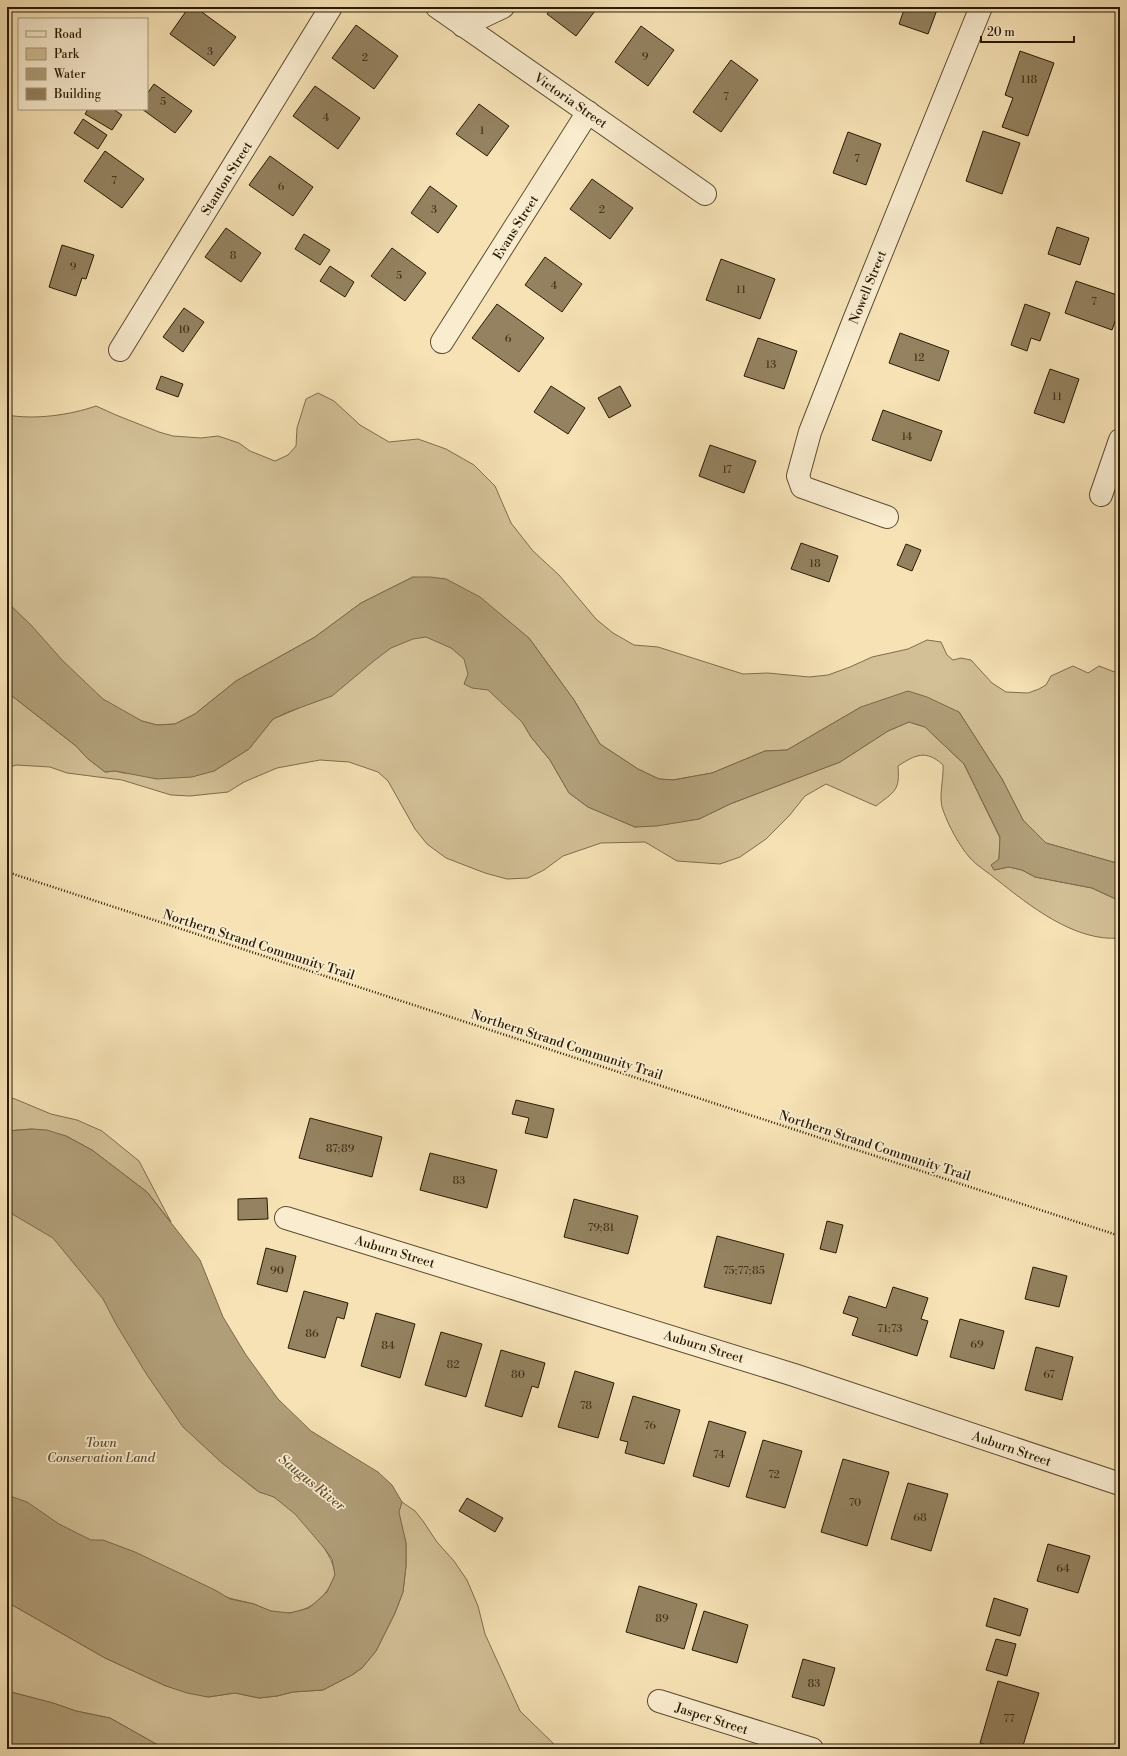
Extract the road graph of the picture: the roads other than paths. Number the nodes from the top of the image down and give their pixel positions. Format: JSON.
{"nodes":[{"id":1,"x":331,"y":7,"type":"edge"},
{"id":2,"x":437,"y":7,"type":"edge"},
{"id":3,"x":503,"y":7,"type":"edge"},
{"id":4,"x":981,"y":7,"type":"edge"},
{"id":5,"x":463,"y":16,"type":"edge"},
{"id":6,"x":588,"y":112,"type":"junction"},
{"id":7,"x":705,"y":194,"type":"dead end"},
{"id":8,"x":442,"y":342,"type":"dead end"},
{"id":9,"x":120,"y":350,"type":"dead end"},
{"id":10,"x":1120,"y":440,"type":"edge"},
{"id":11,"x":1101,"y":495,"type":"dead end"},
{"id":12,"x":887,"y":517,"type":"dead end"},
{"id":13,"x":286,"y":1218,"type":"dead end"},
{"id":14,"x":1120,"y":1484,"type":"edge"},
{"id":15,"x":659,"y":1701,"type":"dead end"},
{"id":16,"x":812,"y":1749,"type":"edge"}],
"edges":[{"from":1,"to":9,"type":"street","name":"Stanton Street"},
{"from":2,"to":5,"type":"street","name":"Victoria Street"},
{"from":3,"to":5,"type":"street"},
{"from":4,"to":12,"type":"street","name":"Nowell Street"},
{"from":5,"to":6,"type":"street","name":"Victoria Street"},
{"from":6,"to":7,"type":"street","name":"Victoria Street"},
{"from":6,"to":8,"type":"street","name":"Evans Street"},
{"from":10,"to":11,"type":"street"},
{"from":13,"to":14,"type":"street","name":"Auburn Street"},
{"from":15,"to":16,"type":"street","name":"Jasper Street"}]}
